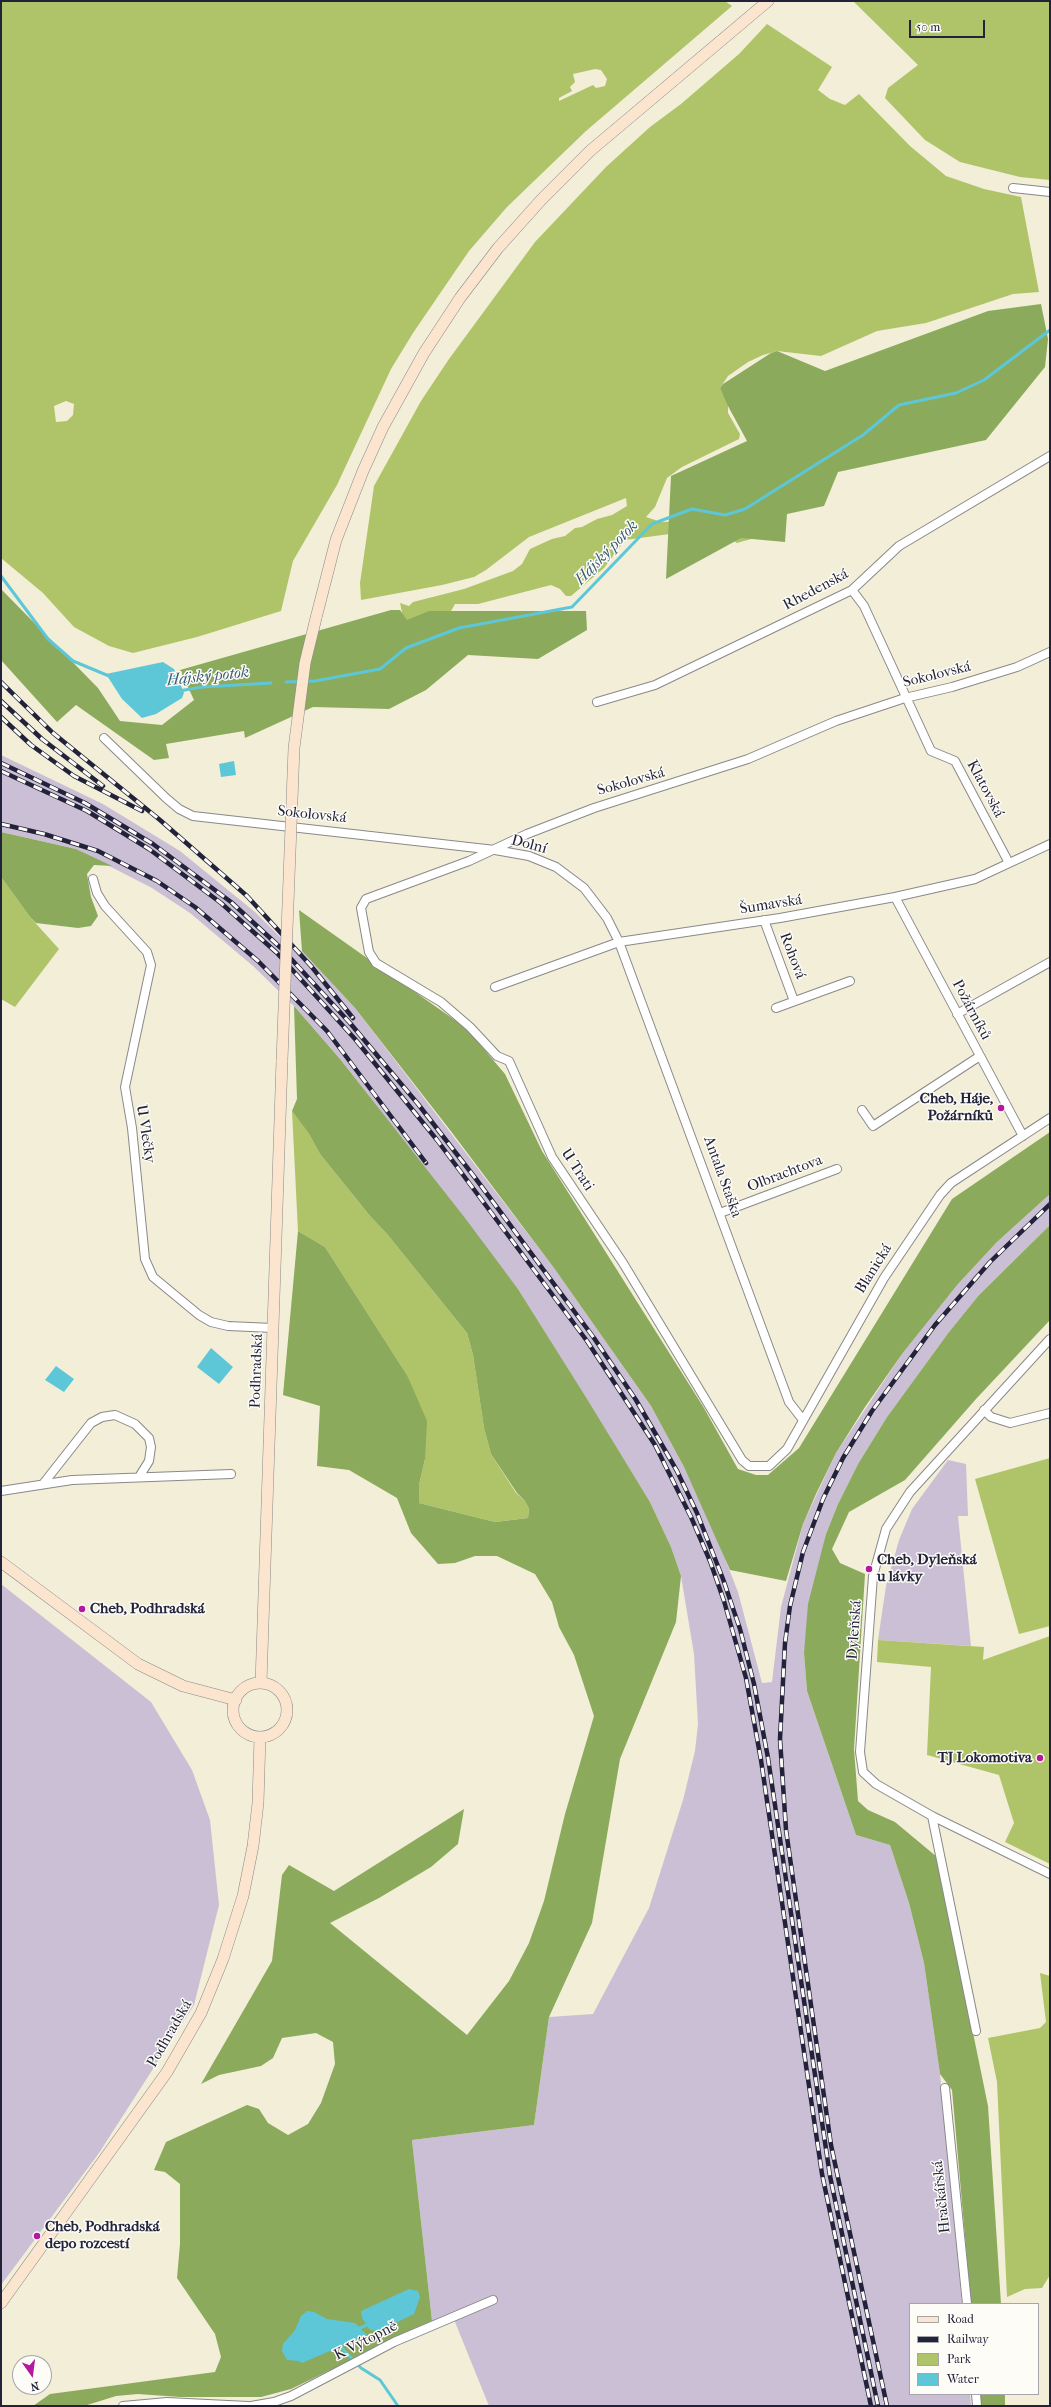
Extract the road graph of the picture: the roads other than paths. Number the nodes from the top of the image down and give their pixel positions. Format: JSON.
{"nodes":[{"id":1,"x":768,"y":1,"type":"edge"},
{"id":2,"x":1013,"y":188,"type":"dead end"},
{"id":3,"x":1050,"y":192,"type":"edge"},
{"id":4,"x":1050,"y":456,"type":"edge"},
{"id":5,"x":852,"y":590,"type":"junction"},
{"id":6,"x":1050,"y":652,"type":"edge"},
{"id":7,"x":905,"y":698,"type":"junction"},
{"id":8,"x":597,"y":702,"type":"dead end"},
{"id":9,"x":104,"y":738,"type":"dead end"},
{"id":10,"x":1050,"y":844,"type":"edge"},
{"id":11,"x":495,"y":850,"type":"junction"},
{"id":12,"x":1010,"y":863,"type":"junction"},
{"id":13,"x":93,"y":880,"type":"dead end"},
{"id":14,"x":895,"y":897,"type":"junction"},
{"id":15,"x":361,"y":908,"type":"joint"},
{"id":16,"x":764,"y":920,"type":"junction"},
{"id":17,"x":619,"y":942,"type":"junction"},
{"id":18,"x":1050,"y":962,"type":"edge"},
{"id":19,"x":850,"y":981,"type":"dead end"},
{"id":20,"x":495,"y":987,"type":"dead end"},
{"id":21,"x":794,"y":1001,"type":"junction"},
{"id":22,"x":776,"y":1008,"type":"dead end"},
{"id":23,"x":957,"y":1014,"type":"junction"},
{"id":24,"x":980,"y":1056,"type":"junction"},
{"id":25,"x":862,"y":1110,"type":"dead end"},
{"id":26,"x":1050,"y":1118,"type":"edge"},
{"id":27,"x":1023,"y":1136,"type":"junction"},
{"id":28,"x":837,"y":1170,"type":"dead end"},
{"id":29,"x":720,"y":1214,"type":"junction"},
{"id":30,"x":273,"y":1328,"type":"junction"},
{"id":31,"x":1050,"y":1339,"type":"edge"},
{"id":32,"x":984,"y":1410,"type":"junction"},
{"id":33,"x":1050,"y":1413,"type":"edge"},
{"id":34,"x":803,"y":1420,"type":"junction"},
{"id":35,"x":759,"y":1467,"type":"joint"},
{"id":36,"x":231,"y":1474,"type":"dead end"},
{"id":37,"x":139,"y":1477,"type":"junction"},
{"id":38,"x":43,"y":1484,"type":"junction"},
{"id":39,"x":1,"y":1491,"type":"edge"},
{"id":40,"x":1,"y":1562,"type":"edge"},
{"id":41,"x":262,"y":1683,"type":"junction"},
{"id":42,"x":236,"y":1700,"type":"junction"},
{"id":43,"x":260,"y":1737,"type":"junction"},
{"id":44,"x":932,"y":1816,"type":"junction"},
{"id":45,"x":1050,"y":1874,"type":"edge"},
{"id":46,"x":976,"y":2031,"type":"dead end"},
{"id":47,"x":945,"y":2088,"type":"dead end"},
{"id":48,"x":493,"y":2300,"type":"dead end"},
{"id":49,"x":1,"y":2303,"type":"edge"},
{"id":50,"x":967,"y":2303,"type":"edge"},
{"id":51,"x":976,"y":2395,"type":"edge"},
{"id":52,"x":123,"y":2406,"type":"edge"},
{"id":53,"x":248,"y":2406,"type":"edge"},
{"id":54,"x":251,"y":2406,"type":"edge"},
{"id":55,"x":976,"y":2406,"type":"edge"}],
"edges":[{"from":1,"to":30,"type":"main road","name":"Podhradská","bridge":true},
{"from":2,"to":3,"type":"street"},
{"from":4,"to":5,"type":"street","name":"Rhedenská"},
{"from":5,"to":7,"type":"street","name":"Klatovská"},
{"from":5,"to":8,"type":"street","name":"Rhedenská"},
{"from":6,"to":7,"type":"street","name":"Sokolovská"},
{"from":7,"to":11,"type":"street","name":"Sokolovská"},
{"from":7,"to":12,"type":"street","name":"Klatovská"},
{"from":9,"to":11,"type":"street","name":"Sokolovská"},
{"from":10,"to":12,"type":"street","name":"Šumavská"},
{"from":11,"to":15,"type":"street","name":"Dolní"},
{"from":11,"to":17,"type":"street","name":"Dolní"},
{"from":12,"to":14,"type":"street","name":"Šumavská"},
{"from":13,"to":30,"type":"street","name":"U Vlečky"},
{"from":14,"to":16,"type":"street","name":"Šumavská"},
{"from":14,"to":23,"type":"street","name":"Požárníků"},
{"from":15,"to":35,"type":"street","name":"U Trati"},
{"from":16,"to":17,"type":"street","name":"Šumavská"},
{"from":16,"to":21,"type":"street","name":"Rohová"},
{"from":17,"to":20,"type":"street","name":"Šumavská"},
{"from":17,"to":29,"type":"street","name":"Antala Staška"},
{"from":18,"to":23,"type":"street"},
{"from":19,"to":21,"type":"street","name":"Rohová"},
{"from":21,"to":22,"type":"street","name":"Rohová"},
{"from":23,"to":24,"type":"street","name":"Požárníků"},
{"from":24,"to":25,"type":"street"},
{"from":24,"to":27,"type":"street","name":"Požárníků"},
{"from":26,"to":27,"type":"street","name":"Blanická"},
{"from":27,"to":34,"type":"street","name":"Blanická"},
{"from":28,"to":29,"type":"street","name":"Olbrachtova"},
{"from":29,"to":34,"type":"street","name":"Antala Staška"},
{"from":30,"to":41,"type":"main road","name":"Podhradská"},
{"from":31,"to":32,"type":"street","name":"Dyleňská"},
{"from":32,"to":33,"type":"street"},
{"from":32,"to":44,"type":"street","name":"Dyleňská"},
{"from":34,"to":35,"type":"street","name":"Blanická"},
{"from":36,"to":37,"type":"street"},
{"from":37,"to":38,"type":"street"},
{"from":37,"to":38,"type":"street"},
{"from":38,"to":39,"type":"street"},
{"from":40,"to":42,"type":"main road"},
{"from":41,"to":42,"type":"main road"},
{"from":41,"to":43,"type":"main road"},
{"from":42,"to":43,"type":"main road"},
{"from":43,"to":49,"type":"main road","name":"Podhradská"},
{"from":44,"to":45,"type":"street","name":"Dyleňská"},
{"from":44,"to":46,"type":"street"},
{"from":47,"to":50,"type":"street","name":"Hračkářská"},
{"from":48,"to":54,"type":"street","name":"K Výtopně"},
{"from":51,"to":55,"type":"street"},
{"from":52,"to":53,"type":"street"}]}
